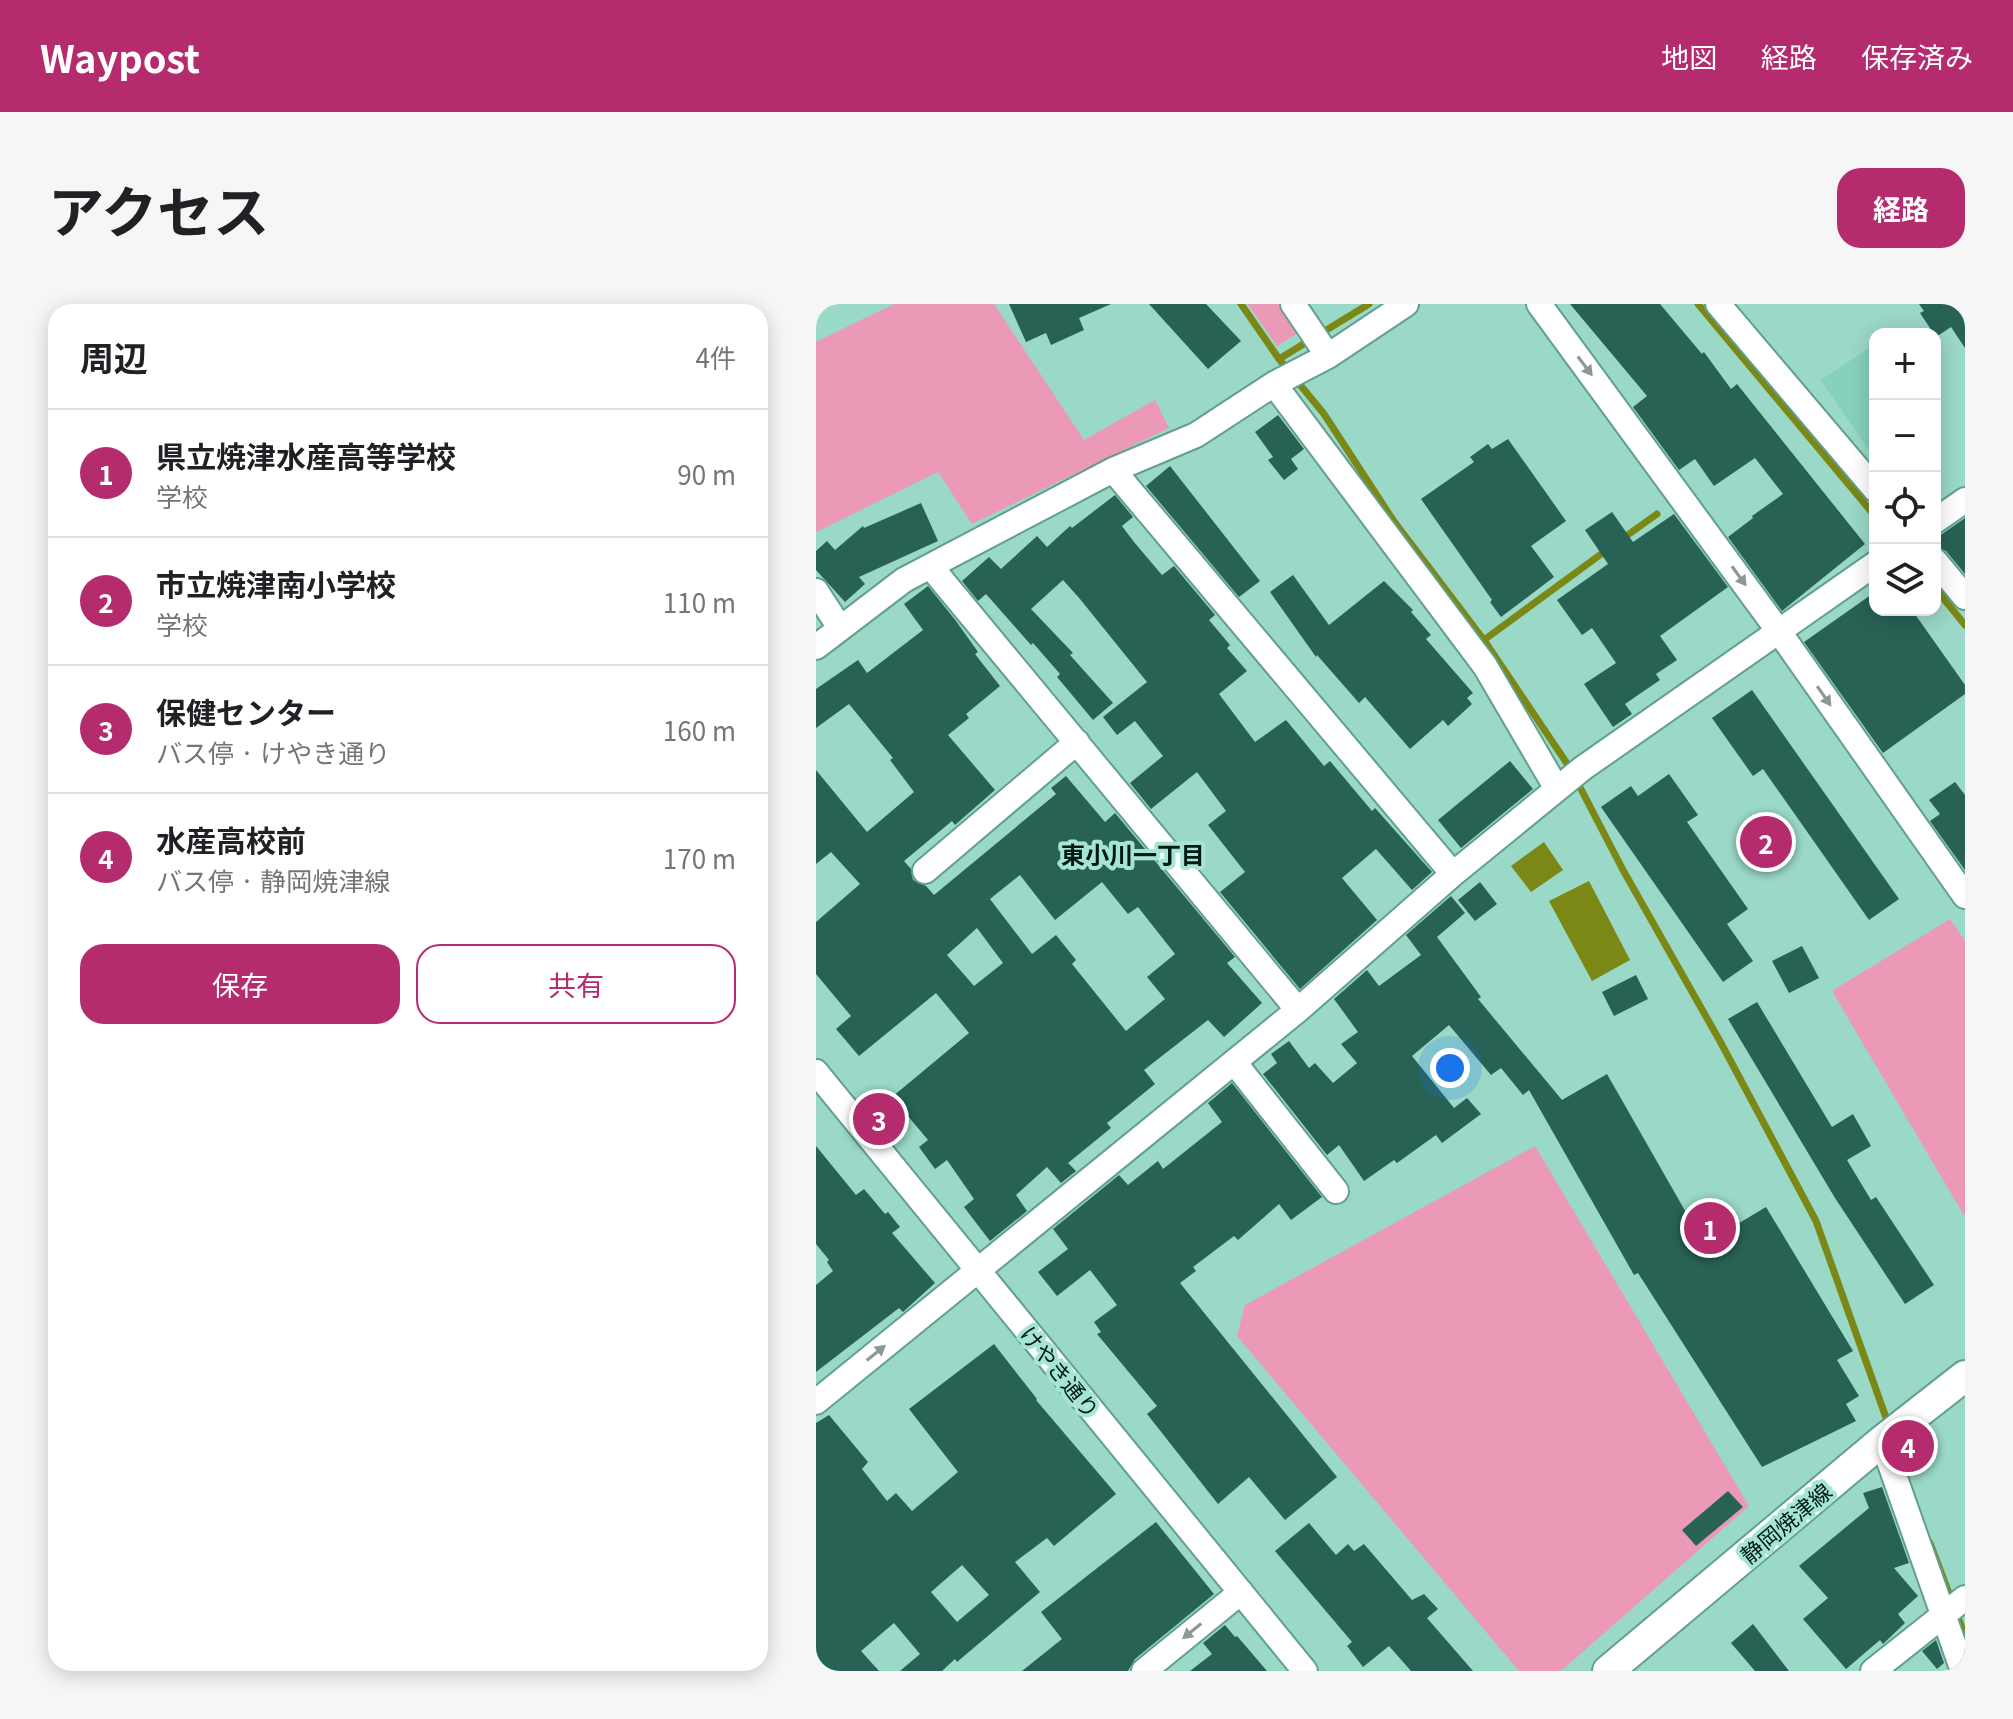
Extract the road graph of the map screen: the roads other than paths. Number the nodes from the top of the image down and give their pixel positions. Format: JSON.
{"nodes":[{"id":1,"x":1293,"y":304,"type":"edge"},
{"id":2,"x":1406,"y":304,"type":"edge"},
{"id":3,"x":1539,"y":304,"type":"edge"},
{"id":4,"x":1718,"y":304,"type":"edge"},
{"id":5,"x":1328,"y":356,"type":"junction"},
{"id":6,"x":1274,"y":384,"type":"junction"},
{"id":7,"x":1113,"y":470,"type":"junction"},
{"id":8,"x":1869,"y":482,"type":"edge"},
{"id":9,"x":1965,"y":500,"type":"edge"},
{"id":10,"x":1941,"y":517,"type":"edge"},
{"id":11,"x":931,"y":567,"type":"junction"},
{"id":12,"x":1869,"y":568,"type":"edge"},
{"id":13,"x":1941,"y":568,"type":"edge"},
{"id":14,"x":816,"y":591,"type":"edge"},
{"id":15,"x":1965,"y":597,"type":"edge"},
{"id":16,"x":840,"y":628,"type":"junction"},
{"id":17,"x":1780,"y":633,"type":"junction"},
{"id":18,"x":816,"y":647,"type":"edge"},
{"id":19,"x":1077,"y":742,"type":"junction"},
{"id":20,"x":1557,"y":789,"type":"junction"},
{"id":21,"x":925,"y":871,"type":"dead end"},
{"id":22,"x":1453,"y":874,"type":"junction"},
{"id":23,"x":1965,"y":896,"type":"edge"},
{"id":24,"x":1298,"y":1010,"type":"junction"},
{"id":25,"x":1234,"y":1062,"type":"junction"},
{"id":26,"x":816,"y":1072,"type":"edge"},
{"id":27,"x":1336,"y":1191,"type":"dead end"},
{"id":28,"x":978,"y":1270,"type":"junction"},
{"id":29,"x":1965,"y":1376,"type":"edge"},
{"id":30,"x":816,"y":1402,"type":"edge"},
{"id":31,"x":1882,"y":1441,"type":"junction"},
{"id":32,"x":1241,"y":1592,"type":"junction"},
{"id":33,"x":1965,"y":1598,"type":"edge"},
{"id":34,"x":1942,"y":1614,"type":"junction"},
{"id":35,"x":1144,"y":1671,"type":"edge"},
{"id":36,"x":1305,"y":1671,"type":"edge"},
{"id":37,"x":1608,"y":1671,"type":"edge"},
{"id":38,"x":1873,"y":1671,"type":"edge"},
{"id":39,"x":1963,"y":1671,"type":"edge"}],
"edges":[{"from":1,"to":5,"type":"street"},
{"from":2,"to":5,"type":"street"},
{"from":3,"to":17,"type":"street","one_way":true},
{"from":4,"to":8,"type":"street"},
{"from":5,"to":6,"type":"street"},
{"from":6,"to":7,"type":"street"},
{"from":6,"to":20,"type":"street"},
{"from":7,"to":11,"type":"street"},
{"from":7,"to":22,"type":"street"},
{"from":9,"to":10,"type":"street"},
{"from":11,"to":16,"type":"street"},
{"from":11,"to":19,"type":"street"},
{"from":12,"to":17,"type":"street"},
{"from":13,"to":15,"type":"street"},
{"from":14,"to":16,"type":"street"},
{"from":16,"to":18,"type":"street"},
{"from":17,"to":20,"type":"street"},
{"from":17,"to":23,"type":"street","one_way":true},
{"from":19,"to":21,"type":"street"},
{"from":19,"to":24,"type":"street"},
{"from":20,"to":22,"type":"street"},
{"from":22,"to":24,"type":"street"},
{"from":24,"to":25,"type":"street"},
{"from":25,"to":27,"type":"street"},
{"from":25,"to":28,"type":"street"},
{"from":26,"to":28,"type":"street","name":"けやき通り"},
{"from":30,"to":28,"type":"street","one_way":true},
{"from":28,"to":32,"type":"street","name":"けやき通り"},
{"from":29,"to":31,"type":"main road","name":"静岡焼津線"},
{"from":31,"to":34,"type":"street"},
{"from":31,"to":37,"type":"main road","name":"静岡焼津線"},
{"from":32,"to":35,"type":"street","one_way":true},
{"from":32,"to":36,"type":"street","name":"けやき通り"},
{"from":33,"to":34,"type":"street"},
{"from":34,"to":38,"type":"street"},
{"from":34,"to":39,"type":"street"}]}
